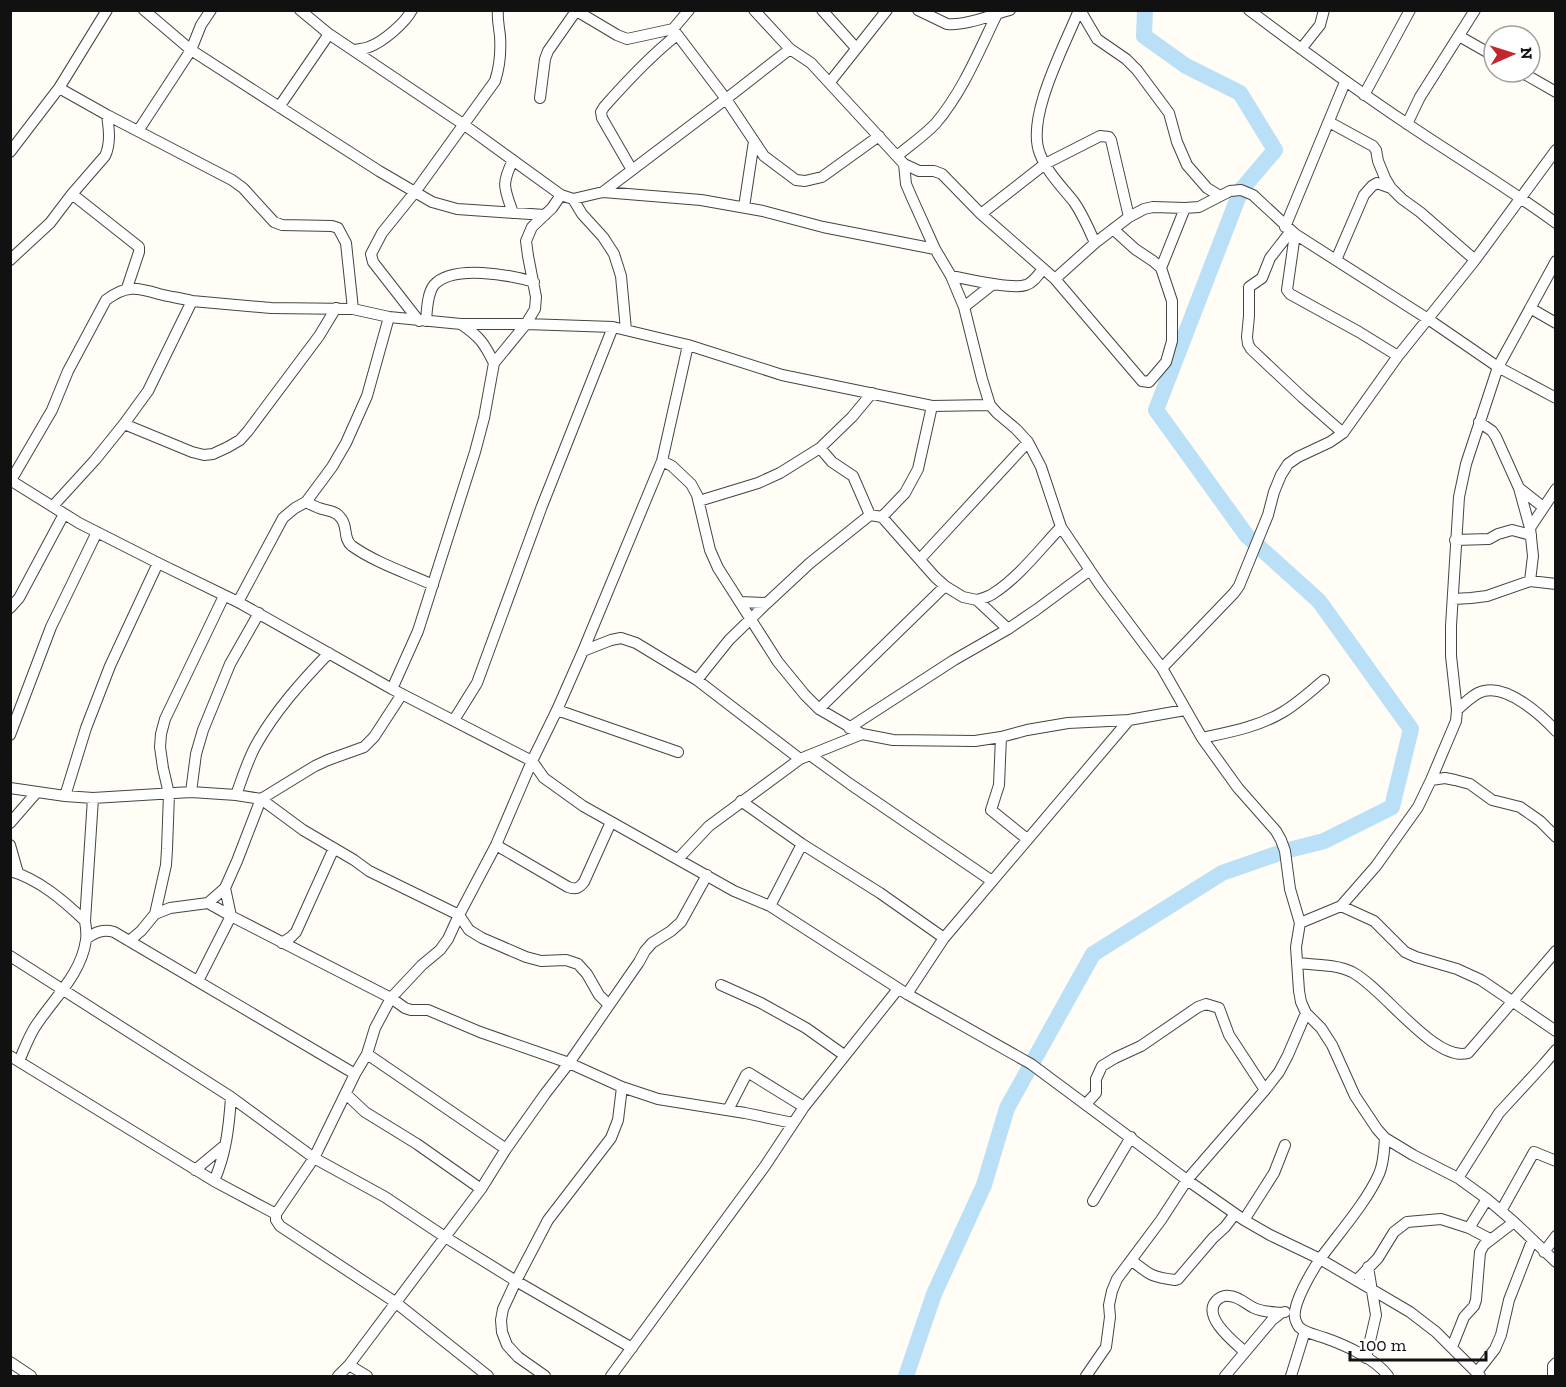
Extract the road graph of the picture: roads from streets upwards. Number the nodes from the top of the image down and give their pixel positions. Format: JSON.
{"nodes":[{"id":1,"x":107,"y":10,"type":"edge"},
{"id":2,"x":144,"y":10,"type":"edge"},
{"id":3,"x":211,"y":10,"type":"edge"},
{"id":4,"x":300,"y":10,"type":"edge"},
{"id":5,"x":412,"y":10,"type":"edge"},
{"id":6,"x":498,"y":10,"type":"edge"},
{"id":7,"x":689,"y":10,"type":"edge"},
{"id":8,"x":754,"y":10,"type":"edge"},
{"id":9,"x":822,"y":10,"type":"edge"},
{"id":10,"x":887,"y":10,"type":"edge"},
{"id":11,"x":918,"y":10,"type":"edge"},
{"id":12,"x":1010,"y":10,"type":"edge"},
{"id":13,"x":1080,"y":10,"type":"edge"},
{"id":14,"x":1249,"y":10,"type":"edge"},
{"id":15,"x":1324,"y":10,"type":"edge"},
{"id":16,"x":1410,"y":10,"type":"edge"},
{"id":17,"x":1475,"y":10,"type":"edge"},
{"id":18,"x":575,"y":11,"type":"edge"},
{"id":19,"x":997,"y":14,"type":"junction"},
{"id":20,"x":675,"y":32,"type":"junction"},
{"id":21,"x":329,"y":34,"type":"junction"},
{"id":22,"x":1459,"y":36,"type":"junction"},
{"id":23,"x":856,"y":48,"type":"junction"},
{"id":24,"x":790,"y":49,"type":"junction"},
{"id":25,"x":1301,"y":49,"type":"junction"},
{"id":26,"x":1482,"y":49,"type":"edge"},
{"id":27,"x":191,"y":50,"type":"junction"},
{"id":28,"x":354,"y":50,"type":"junction"},
{"id":29,"x":830,"y":82,"type":"junction"},
{"id":30,"x":1345,"y":82,"type":"junction"},
{"id":31,"x":1542,"y":84,"type":"edge"},
{"id":32,"x":59,"y":88,"type":"junction"},
{"id":33,"x":1556,"y":92,"type":"edge"},
{"id":34,"x":1364,"y":95,"type":"junction"},
{"id":35,"x":540,"y":98,"type":"dead end"},
{"id":36,"x":726,"y":99,"type":"junction"},
{"id":37,"x":279,"y":107,"type":"junction"},
{"id":38,"x":107,"y":115,"type":"junction"},
{"id":39,"x":1329,"y":122,"type":"junction"},
{"id":40,"x":463,"y":124,"type":"junction"},
{"id":41,"x":1407,"y":124,"type":"junction"},
{"id":42,"x":138,"y":131,"type":"junction"},
{"id":43,"x":879,"y":135,"type":"junction"},
{"id":44,"x":754,"y":141,"type":"junction"},
{"id":45,"x":1556,"y":150,"type":"edge"},
{"id":46,"x":10,"y":152,"type":"edge"},
{"id":47,"x":513,"y":159,"type":"junction"},
{"id":48,"x":901,"y":160,"type":"junction"},
{"id":49,"x":1045,"y":164,"type":"junction"},
{"id":50,"x":632,"y":170,"type":"junction"},
{"id":51,"x":1391,"y":188,"type":"junction"},
{"id":52,"x":415,"y":192,"type":"junction"},
{"id":53,"x":603,"y":192,"type":"junction"},
{"id":54,"x":72,"y":194,"type":"junction"},
{"id":55,"x":561,"y":195,"type":"junction"},
{"id":56,"x":1220,"y":196,"type":"junction"},
{"id":57,"x":1522,"y":197,"type":"junction"},
{"id":58,"x":573,"y":200,"type":"junction"},
{"id":59,"x":744,"y":207,"type":"junction"},
{"id":60,"x":1185,"y":208,"type":"junction"},
{"id":61,"x":513,"y":213,"type":"junction"},
{"id":62,"x":981,"y":214,"type":"junction"},
{"id":63,"x":544,"y":215,"type":"junction"},
{"id":64,"x":1129,"y":217,"type":"junction"},
{"id":65,"x":1556,"y":223,"type":"edge"},
{"id":66,"x":1113,"y":229,"type":"junction"},
{"id":67,"x":1290,"y":231,"type":"junction"},
{"id":68,"x":1095,"y":243,"type":"junction"},
{"id":69,"x":1293,"y":248,"type":"junction"},
{"id":70,"x":935,"y":249,"type":"junction"},
{"id":71,"x":1273,"y":253,"type":"junction"},
{"id":72,"x":10,"y":260,"type":"edge"},
{"id":73,"x":1336,"y":260,"type":"junction"},
{"id":74,"x":1475,"y":260,"type":"junction"},
{"id":75,"x":1556,"y":261,"type":"edge"},
{"id":76,"x":1161,"y":268,"type":"junction"},
{"id":77,"x":1043,"y":269,"type":"junction"},
{"id":78,"x":951,"y":276,"type":"junction"},
{"id":79,"x":1055,"y":279,"type":"junction"},
{"id":80,"x":534,"y":282,"type":"junction"},
{"id":81,"x":993,"y":284,"type":"junction"},
{"id":82,"x":127,"y":288,"type":"junction"},
{"id":83,"x":192,"y":301,"type":"junction"},
{"id":84,"x":964,"y":307,"type":"junction"},
{"id":85,"x":336,"y":308,"type":"junction"},
{"id":86,"x":1530,"y":308,"type":"junction"},
{"id":87,"x":353,"y":309,"type":"junction"},
{"id":88,"x":389,"y":318,"type":"junction"},
{"id":89,"x":1428,"y":319,"type":"junction"},
{"id":90,"x":422,"y":321,"type":"junction"},
{"id":91,"x":1556,"y":323,"type":"edge"},
{"id":92,"x":461,"y":324,"type":"junction"},
{"id":93,"x":526,"y":324,"type":"junction"},
{"id":94,"x":613,"y":327,"type":"junction"},
{"id":95,"x":626,"y":330,"type":"junction"},
{"id":96,"x":688,"y":345,"type":"junction"},
{"id":97,"x":1398,"y":356,"type":"junction"},
{"id":98,"x":494,"y":363,"type":"junction"},
{"id":99,"x":1498,"y":366,"type":"junction"},
{"id":100,"x":872,"y":393,"type":"junction"},
{"id":101,"x":1556,"y":398,"type":"edge"},
{"id":102,"x":990,"y":405,"type":"junction"},
{"id":103,"x":932,"y":406,"type":"junction"},
{"id":104,"x":1479,"y":422,"type":"junction"},
{"id":105,"x":124,"y":424,"type":"junction"},
{"id":106,"x":1343,"y":433,"type":"junction"},
{"id":107,"x":1028,"y":442,"type":"junction"},
{"id":108,"x":820,"y":448,"type":"junction"},
{"id":109,"x":662,"y":461,"type":"junction"},
{"id":110,"x":11,"y":481,"type":"edge"},
{"id":111,"x":1519,"y":488,"type":"junction"},
{"id":112,"x":1556,"y":489,"type":"edge"},
{"id":113,"x":699,"y":501,"type":"junction"},
{"id":114,"x":306,"y":502,"type":"junction"},
{"id":115,"x":53,"y":506,"type":"junction"},
{"id":116,"x":1543,"y":507,"type":"junction"},
{"id":117,"x":64,"y":514,"type":"junction"},
{"id":118,"x":870,"y":514,"type":"junction"},
{"id":119,"x":882,"y":517,"type":"junction"},
{"id":120,"x":1061,"y":527,"type":"junction"},
{"id":121,"x":96,"y":532,"type":"junction"},
{"id":122,"x":1530,"y":532,"type":"junction"},
{"id":123,"x":1455,"y":540,"type":"junction"},
{"id":124,"x":920,"y":559,"type":"junction"},
{"id":125,"x":158,"y":563,"type":"junction"},
{"id":126,"x":1090,"y":570,"type":"junction"},
{"id":127,"x":1530,"y":581,"type":"junction"},
{"id":128,"x":1556,"y":584,"type":"edge"},
{"id":129,"x":433,"y":585,"type":"junction"},
{"id":130,"x":945,"y":586,"type":"junction"},
{"id":131,"x":224,"y":596,"type":"junction"},
{"id":132,"x":1453,"y":599,"type":"junction"},
{"id":133,"x":977,"y":600,"type":"junction"},
{"id":134,"x":238,"y":602,"type":"junction"},
{"id":135,"x":740,"y":602,"type":"junction"},
{"id":136,"x":767,"y":603,"type":"junction"},
{"id":137,"x":10,"y":608,"type":"edge"},
{"id":138,"x":259,"y":613,"type":"junction"},
{"id":139,"x":750,"y":620,"type":"junction"},
{"id":140,"x":1008,"y":629,"type":"junction"},
{"id":141,"x":583,"y":651,"type":"junction"},
{"id":142,"x":329,"y":653,"type":"junction"},
{"id":143,"x":1162,"y":668,"type":"junction"},
{"id":144,"x":697,"y":680,"type":"junction"},
{"id":145,"x":1324,"y":680,"type":"dead end"},
{"id":146,"x":397,"y":692,"type":"junction"},
{"id":147,"x":819,"y":709,"type":"junction"},
{"id":148,"x":557,"y":710,"type":"junction"},
{"id":149,"x":1185,"y":710,"type":"junction"},
{"id":150,"x":1458,"y":710,"type":"junction"},
{"id":151,"x":454,"y":720,"type":"junction"},
{"id":152,"x":1129,"y":720,"type":"junction"},
{"id":153,"x":849,"y":728,"type":"junction"},
{"id":154,"x":1556,"y":731,"type":"edge"},
{"id":155,"x":862,"y":734,"type":"junction"},
{"id":156,"x":10,"y":735,"type":"edge"},
{"id":157,"x":1001,"y":738,"type":"junction"},
{"id":158,"x":1202,"y":738,"type":"junction"},
{"id":159,"x":678,"y":752,"type":"dead end"},
{"id":160,"x":805,"y":757,"type":"junction"},
{"id":161,"x":532,"y":761,"type":"junction"},
{"id":162,"x":1431,"y":780,"type":"junction"},
{"id":163,"x":10,"y":788,"type":"edge"},
{"id":164,"x":37,"y":792,"type":"junction"},
{"id":165,"x":191,"y":792,"type":"junction"},
{"id":166,"x":169,"y":794,"type":"junction"},
{"id":167,"x":236,"y":795,"type":"junction"},
{"id":168,"x":65,"y":796,"type":"junction"},
{"id":169,"x":93,"y":798,"type":"junction"},
{"id":170,"x":261,"y":799,"type":"junction"},
{"id":171,"x":741,"y":801,"type":"junction"},
{"id":172,"x":611,"y":822,"type":"junction"},
{"id":173,"x":10,"y":823,"type":"edge"},
{"id":174,"x":1556,"y":837,"type":"edge"},
{"id":175,"x":1027,"y":839,"type":"junction"},
{"id":176,"x":802,"y":844,"type":"junction"},
{"id":177,"x":10,"y":845,"type":"edge"},
{"id":178,"x":496,"y":845,"type":"junction"},
{"id":179,"x":334,"y":848,"type":"junction"},
{"id":180,"x":678,"y":859,"type":"junction"},
{"id":181,"x":14,"y":872,"type":"edge"},
{"id":182,"x":707,"y":875,"type":"junction"},
{"id":183,"x":992,"y":881,"type":"junction"},
{"id":184,"x":225,"y":888,"type":"junction"},
{"id":185,"x":208,"y":903,"type":"junction"},
{"id":186,"x":770,"y":906,"type":"junction"},
{"id":187,"x":1341,"y":906,"type":"junction"},
{"id":188,"x":155,"y":914,"type":"junction"},
{"id":189,"x":459,"y":915,"type":"junction"},
{"id":190,"x":231,"y":916,"type":"junction"},
{"id":191,"x":85,"y":921,"type":"junction"},
{"id":192,"x":1300,"y":923,"type":"junction"},
{"id":193,"x":87,"y":938,"type":"junction"},
{"id":194,"x":944,"y":938,"type":"junction"},
{"id":195,"x":129,"y":941,"type":"junction"},
{"id":196,"x":282,"y":943,"type":"junction"},
{"id":197,"x":1556,"y":951,"type":"edge"},
{"id":198,"x":10,"y":956,"type":"edge"},
{"id":199,"x":1297,"y":963,"type":"junction"},
{"id":200,"x":198,"y":981,"type":"junction"},
{"id":201,"x":721,"y":985,"type":"dead end"},
{"id":202,"x":63,"y":990,"type":"junction"},
{"id":203,"x":903,"y":991,"type":"junction"},
{"id":204,"x":391,"y":998,"type":"junction"},
{"id":205,"x":1513,"y":1002,"type":"junction"},
{"id":206,"x":609,"y":1005,"type":"junction"},
{"id":207,"x":1306,"y":1012,"type":"junction"},
{"id":208,"x":1556,"y":1031,"type":"edge"},
{"id":209,"x":1556,"y":1050,"type":"edge"},
{"id":210,"x":367,"y":1053,"type":"junction"},
{"id":211,"x":844,"y":1055,"type":"junction"},
{"id":212,"x":15,"y":1059,"type":"edge"},
{"id":213,"x":569,"y":1063,"type":"junction"},
{"id":214,"x":1544,"y":1064,"type":"junction"},
{"id":215,"x":1556,"y":1069,"type":"edge"},
{"id":216,"x":355,"y":1074,"type":"junction"},
{"id":217,"x":622,"y":1087,"type":"junction"},
{"id":218,"x":1265,"y":1090,"type":"junction"},
{"id":219,"x":346,"y":1094,"type":"junction"},
{"id":220,"x":231,"y":1098,"type":"junction"},
{"id":221,"x":1086,"y":1104,"type":"junction"},
{"id":222,"x":804,"y":1107,"type":"junction"},
{"id":223,"x":728,"y":1110,"type":"junction"},
{"id":224,"x":793,"y":1124,"type":"junction"},
{"id":225,"x":1131,"y":1137,"type":"junction"},
{"id":226,"x":1385,"y":1138,"type":"junction"},
{"id":227,"x":225,"y":1145,"type":"junction"},
{"id":228,"x":1285,"y":1145,"type":"dead end"},
{"id":229,"x":506,"y":1149,"type":"junction"},
{"id":230,"x":314,"y":1158,"type":"junction"},
{"id":231,"x":1556,"y":1161,"type":"edge"},
{"id":232,"x":195,"y":1170,"type":"junction"},
{"id":233,"x":1458,"y":1178,"type":"junction"},
{"id":234,"x":1187,"y":1180,"type":"junction"},
{"id":235,"x":214,"y":1181,"type":"junction"},
{"id":236,"x":481,"y":1189,"type":"junction"},
{"id":237,"x":1487,"y":1199,"type":"junction"},
{"id":238,"x":1093,"y":1201,"type":"dead end"},
{"id":239,"x":1501,"y":1211,"type":"junction"},
{"id":240,"x":276,"y":1214,"type":"junction"},
{"id":241,"x":1240,"y":1217,"type":"junction"},
{"id":242,"x":1514,"y":1222,"type":"junction"},
{"id":243,"x":1469,"y":1228,"type":"junction"},
{"id":244,"x":1556,"y":1236,"type":"edge"},
{"id":245,"x":445,"y":1237,"type":"junction"},
{"id":246,"x":1490,"y":1239,"type":"junction"},
{"id":247,"x":1532,"y":1241,"type":"junction"},
{"id":248,"x":1544,"y":1252,"type":"junction"},
{"id":249,"x":1320,"y":1259,"type":"junction"},
{"id":250,"x":1131,"y":1260,"type":"junction"},
{"id":251,"x":1556,"y":1262,"type":"edge"},
{"id":252,"x":1368,"y":1267,"type":"junction"},
{"id":253,"x":1357,"y":1280,"type":"junction"},
{"id":254,"x":516,"y":1281,"type":"junction"},
{"id":255,"x":1372,"y":1290,"type":"junction"},
{"id":256,"x":395,"y":1302,"type":"junction"},
{"id":257,"x":1294,"y":1310,"type":"junction"},
{"id":258,"x":1281,"y":1313,"type":"junction"},
{"id":259,"x":1305,"y":1331,"type":"junction"},
{"id":260,"x":1452,"y":1347,"type":"junction"},
{"id":261,"x":632,"y":1348,"type":"junction"},
{"id":262,"x":1245,"y":1352,"type":"junction"},
{"id":263,"x":1366,"y":1358,"type":"junction"},
{"id":264,"x":10,"y":1362,"type":"edge"},
{"id":265,"x":1556,"y":1363,"type":"edge"},
{"id":266,"x":349,"y":1365,"type":"junction"},
{"id":267,"x":1479,"y":1374,"type":"edge"},
{"id":268,"x":31,"y":1377,"type":"edge"},
{"id":269,"x":338,"y":1377,"type":"edge"},
{"id":270,"x":367,"y":1377,"type":"edge"},
{"id":271,"x":488,"y":1377,"type":"edge"},
{"id":272,"x":545,"y":1377,"type":"edge"},
{"id":273,"x":611,"y":1377,"type":"edge"},
{"id":274,"x":1086,"y":1377,"type":"edge"},
{"id":275,"x":1225,"y":1377,"type":"edge"},
{"id":276,"x":1291,"y":1377,"type":"edge"},
{"id":277,"x":1388,"y":1377,"type":"edge"},
{"id":278,"x":1553,"y":1377,"type":"edge"}],
"edges":[{"from":1,"to":32,"type":"street"},
{"from":2,"to":27,"type":"street"},
{"from":3,"to":27,"type":"street"},
{"from":4,"to":21,"type":"street"},
{"from":5,"to":28,"type":"street"},
{"from":6,"to":40,"type":"street"},
{"from":7,"to":20,"type":"street"},
{"from":8,"to":24,"type":"street"},
{"from":9,"to":23,"type":"street"},
{"from":10,"to":23,"type":"street"},
{"from":11,"to":19,"type":"street"},
{"from":12,"to":19,"type":"street"},
{"from":13,"to":49,"type":"street"},
{"from":13,"to":56,"type":"street"},
{"from":14,"to":25,"type":"street"},
{"from":15,"to":25,"type":"street"},
{"from":16,"to":34,"type":"street"},
{"from":17,"to":22,"type":"street"},
{"from":18,"to":20,"type":"street"},
{"from":18,"to":35,"type":"street"},
{"from":19,"to":48,"type":"street"},
{"from":20,"to":36,"type":"street"},
{"from":20,"to":50,"type":"street"},
{"from":21,"to":28,"type":"street"},
{"from":21,"to":37,"type":"street"},
{"from":22,"to":26,"type":"street"},
{"from":22,"to":41,"type":"street"},
{"from":23,"to":29,"type":"street"},
{"from":24,"to":29,"type":"street"},
{"from":24,"to":36,"type":"street"},
{"from":25,"to":30,"type":"street"},
{"from":27,"to":37,"type":"street"},
{"from":27,"to":42,"type":"street"},
{"from":28,"to":40,"type":"street"},
{"from":29,"to":43,"type":"street"},
{"from":30,"to":34,"type":"street"},
{"from":30,"to":39,"type":"street"},
{"from":31,"to":33,"type":"street"},
{"from":32,"to":38,"type":"street"},
{"from":32,"to":46,"type":"street"},
{"from":34,"to":41,"type":"street"},
{"from":36,"to":44,"type":"street"},
{"from":36,"to":50,"type":"street"},
{"from":37,"to":52,"type":"street"},
{"from":38,"to":42,"type":"street"},
{"from":38,"to":54,"type":"street"},
{"from":39,"to":51,"type":"street"},
{"from":39,"to":67,"type":"street"},
{"from":40,"to":47,"type":"street"},
{"from":40,"to":52,"type":"street"},
{"from":41,"to":57,"type":"street"},
{"from":42,"to":87,"type":"street"},
{"from":43,"to":44,"type":"street"},
{"from":43,"to":48,"type":"street"},
{"from":44,"to":59,"type":"street"},
{"from":45,"to":57,"type":"street"},
{"from":47,"to":55,"type":"street"},
{"from":47,"to":61,"type":"street"},
{"from":48,"to":62,"type":"street"},
{"from":48,"to":70,"type":"street"},
{"from":49,"to":62,"type":"street"},
{"from":49,"to":64,"type":"street"},
{"from":49,"to":68,"type":"street"},
{"from":50,"to":53,"type":"street"},
{"from":51,"to":73,"type":"street"},
{"from":51,"to":74,"type":"street"},
{"from":52,"to":61,"type":"street"},
{"from":52,"to":90,"type":"street"},
{"from":53,"to":58,"type":"street"},
{"from":53,"to":59,"type":"street"},
{"from":54,"to":72,"type":"street"},
{"from":54,"to":82,"type":"street"},
{"from":55,"to":58,"type":"street"},
{"from":55,"to":63,"type":"street"},
{"from":56,"to":60,"type":"street"},
{"from":56,"to":67,"type":"street"},
{"from":57,"to":65,"type":"street"},
{"from":57,"to":74,"type":"street"},
{"from":58,"to":95,"type":"street"},
{"from":59,"to":70,"type":"street"},
{"from":60,"to":64,"type":"street"},
{"from":60,"to":76,"type":"street"},
{"from":61,"to":63,"type":"street"},
{"from":62,"to":77,"type":"street"},
{"from":63,"to":80,"type":"street"},
{"from":64,"to":66,"type":"street"},
{"from":66,"to":68,"type":"street"},
{"from":66,"to":76,"type":"street"},
{"from":67,"to":69,"type":"street"},
{"from":67,"to":71,"type":"street"},
{"from":67,"to":73,"type":"street"},
{"from":68,"to":79,"type":"street"},
{"from":69,"to":71,"type":"street"},
{"from":69,"to":97,"type":"street"},
{"from":70,"to":78,"type":"street"},
{"from":71,"to":106,"type":"street"},
{"from":73,"to":89,"type":"street"},
{"from":74,"to":89,"type":"street"},
{"from":75,"to":86,"type":"street"},
{"from":76,"to":79,"type":"street"},
{"from":77,"to":79,"type":"street"},
{"from":77,"to":81,"type":"street"},
{"from":78,"to":81,"type":"street"},
{"from":78,"to":84,"type":"street"},
{"from":80,"to":90,"type":"street"},
{"from":80,"to":93,"type":"street"},
{"from":81,"to":84,"type":"street"},
{"from":82,"to":83,"type":"street"},
{"from":82,"to":110,"type":"street"},
{"from":83,"to":85,"type":"street"},
{"from":83,"to":105,"type":"street"},
{"from":84,"to":102,"type":"street"},
{"from":85,"to":87,"type":"street"},
{"from":85,"to":105,"type":"street"},
{"from":86,"to":91,"type":"street"},
{"from":86,"to":99,"type":"street"},
{"from":87,"to":88,"type":"street"},
{"from":88,"to":90,"type":"street"},
{"from":88,"to":114,"type":"street"},
{"from":89,"to":97,"type":"street"},
{"from":89,"to":99,"type":"street"},
{"from":90,"to":92,"type":"street"},
{"from":92,"to":93,"type":"street"},
{"from":92,"to":98,"type":"street"},
{"from":93,"to":94,"type":"street"},
{"from":93,"to":98,"type":"street"},
{"from":94,"to":95,"type":"street"},
{"from":94,"to":151,"type":"street"},
{"from":95,"to":96,"type":"street"},
{"from":96,"to":100,"type":"street"},
{"from":96,"to":109,"type":"street"},
{"from":97,"to":106,"type":"street"},
{"from":98,"to":129,"type":"street"},
{"from":99,"to":101,"type":"street"},
{"from":99,"to":104,"type":"street"},
{"from":100,"to":103,"type":"street"},
{"from":100,"to":108,"type":"street"},
{"from":102,"to":103,"type":"street"},
{"from":102,"to":107,"type":"street"},
{"from":103,"to":119,"type":"street"},
{"from":104,"to":111,"type":"street"},
{"from":104,"to":123,"type":"street"},
{"from":105,"to":115,"type":"street"},
{"from":106,"to":143,"type":"street"},
{"from":107,"to":120,"type":"street"},
{"from":107,"to":124,"type":"street"},
{"from":108,"to":113,"type":"street"},
{"from":108,"to":118,"type":"street"},
{"from":109,"to":113,"type":"street"},
{"from":109,"to":141,"type":"street"},
{"from":110,"to":115,"type":"street"},
{"from":111,"to":116,"type":"street"},
{"from":111,"to":122,"type":"street"},
{"from":112,"to":116,"type":"street"},
{"from":113,"to":135,"type":"street"},
{"from":114,"to":129,"type":"street"},
{"from":114,"to":134,"type":"street"},
{"from":115,"to":117,"type":"street"},
{"from":116,"to":122,"type":"street"},
{"from":117,"to":121,"type":"street"},
{"from":117,"to":137,"type":"street"},
{"from":118,"to":119,"type":"street"},
{"from":118,"to":136,"type":"street"},
{"from":119,"to":124,"type":"street"},
{"from":120,"to":126,"type":"street"},
{"from":120,"to":133,"type":"street"},
{"from":121,"to":125,"type":"street"},
{"from":121,"to":156,"type":"street"},
{"from":122,"to":123,"type":"street"},
{"from":122,"to":127,"type":"street"},
{"from":123,"to":132,"type":"street"},
{"from":124,"to":130,"type":"street"},
{"from":125,"to":131,"type":"street"},
{"from":125,"to":168,"type":"street"},
{"from":126,"to":140,"type":"street"},
{"from":126,"to":143,"type":"street"},
{"from":127,"to":128,"type":"street"},
{"from":127,"to":132,"type":"street"},
{"from":129,"to":146,"type":"street"},
{"from":130,"to":133,"type":"street"},
{"from":130,"to":147,"type":"street"},
{"from":131,"to":134,"type":"street"},
{"from":131,"to":166,"type":"street"},
{"from":132,"to":150,"type":"street"},
{"from":133,"to":140,"type":"street"},
{"from":134,"to":138,"type":"street"},
{"from":135,"to":136,"type":"street"},
{"from":135,"to":139,"type":"street"},
{"from":136,"to":139,"type":"street"},
{"from":138,"to":142,"type":"street"},
{"from":138,"to":165,"type":"street"},
{"from":139,"to":144,"type":"street"},
{"from":139,"to":147,"type":"street"},
{"from":140,"to":153,"type":"street"},
{"from":141,"to":144,"type":"street"},
{"from":141,"to":148,"type":"street"},
{"from":142,"to":146,"type":"street"},
{"from":142,"to":167,"type":"street"},
{"from":143,"to":149,"type":"street"},
{"from":144,"to":160,"type":"street"},
{"from":145,"to":158,"type":"street"},
{"from":146,"to":151,"type":"street"},
{"from":146,"to":170,"type":"street"},
{"from":147,"to":153,"type":"street"},
{"from":148,"to":159,"type":"street"},
{"from":148,"to":161,"type":"street"},
{"from":149,"to":152,"type":"street"},
{"from":149,"to":158,"type":"street"},
{"from":150,"to":154,"type":"street"},
{"from":150,"to":162,"type":"street"},
{"from":151,"to":161,"type":"street"},
{"from":152,"to":157,"type":"street"},
{"from":152,"to":175,"type":"street"},
{"from":153,"to":155,"type":"street"},
{"from":155,"to":157,"type":"street"},
{"from":155,"to":160,"type":"street"},
{"from":157,"to":175,"type":"street"},
{"from":158,"to":192,"type":"street"},
{"from":160,"to":171,"type":"street"},
{"from":160,"to":183,"type":"street"},
{"from":161,"to":172,"type":"street"},
{"from":161,"to":178,"type":"street"},
{"from":162,"to":174,"type":"street"},
{"from":162,"to":187,"type":"street"},
{"from":163,"to":164,"type":"street"},
{"from":164,"to":168,"type":"street"},
{"from":164,"to":173,"type":"street"},
{"from":165,"to":166,"type":"street"},
{"from":165,"to":167,"type":"street"},
{"from":166,"to":169,"type":"street"},
{"from":166,"to":188,"type":"street"},
{"from":167,"to":170,"type":"street"},
{"from":168,"to":169,"type":"street"},
{"from":169,"to":191,"type":"street"},
{"from":170,"to":179,"type":"street"},
{"from":170,"to":184,"type":"street"},
{"from":171,"to":176,"type":"street"},
{"from":171,"to":180,"type":"street"},
{"from":172,"to":178,"type":"street"},
{"from":172,"to":180,"type":"street"},
{"from":175,"to":183,"type":"street"},
{"from":176,"to":186,"type":"street"},
{"from":176,"to":194,"type":"street"},
{"from":177,"to":181,"type":"street"},
{"from":178,"to":189,"type":"street"},
{"from":179,"to":189,"type":"street"},
{"from":179,"to":196,"type":"street"},
{"from":180,"to":182,"type":"street"},
{"from":181,"to":191,"type":"street"},
{"from":182,"to":186,"type":"street"},
{"from":182,"to":206,"type":"street"},
{"from":183,"to":194,"type":"street"},
{"from":184,"to":185,"type":"street"},
{"from":184,"to":190,"type":"street"},
{"from":185,"to":188,"type":"street"},
{"from":185,"to":190,"type":"street"},
{"from":186,"to":203,"type":"street"},
{"from":187,"to":192,"type":"street"},
{"from":187,"to":205,"type":"street"},
{"from":188,"to":195,"type":"street"},
{"from":189,"to":204,"type":"street"},
{"from":189,"to":206,"type":"street"},
{"from":190,"to":196,"type":"street"},
{"from":190,"to":200,"type":"street"},
{"from":191,"to":193,"type":"street"},
{"from":192,"to":199,"type":"street"},
{"from":193,"to":195,"type":"street"},
{"from":193,"to":202,"type":"street"},
{"from":194,"to":203,"type":"street"},
{"from":195,"to":200,"type":"street"},
{"from":196,"to":204,"type":"street"},
{"from":197,"to":205,"type":"street"},
{"from":198,"to":202,"type":"street"},
{"from":199,"to":205,"type":"street"},
{"from":199,"to":207,"type":"street"},
{"from":200,"to":216,"type":"street"},
{"from":201,"to":211,"type":"street"},
{"from":202,"to":212,"type":"street"},
{"from":202,"to":220,"type":"street"},
{"from":203,"to":211,"type":"street"},
{"from":203,"to":221,"type":"street"},
{"from":204,"to":210,"type":"street"},
{"from":204,"to":213,"type":"street"},
{"from":205,"to":208,"type":"street"},
{"from":206,"to":213,"type":"street"},
{"from":207,"to":218,"type":"street"},
{"from":207,"to":226,"type":"street"},
{"from":209,"to":214,"type":"street"},
{"from":210,"to":216,"type":"street"},
{"from":210,"to":229,"type":"street"},
{"from":211,"to":222,"type":"street"},
{"from":212,"to":232,"type":"street"},
{"from":213,"to":217,"type":"street"},
{"from":213,"to":229,"type":"street"},
{"from":214,"to":215,"type":"street"},
{"from":214,"to":233,"type":"street"},
{"from":216,"to":219,"type":"street"},
{"from":217,"to":223,"type":"street"},
{"from":217,"to":254,"type":"street"},
{"from":218,"to":221,"type":"street"},
{"from":218,"to":234,"type":"street"},
{"from":219,"to":230,"type":"street"},
{"from":219,"to":236,"type":"street"},
{"from":220,"to":227,"type":"street"},
{"from":220,"to":230,"type":"street"},
{"from":221,"to":225,"type":"street"},
{"from":222,"to":223,"type":"street"},
{"from":222,"to":224,"type":"street"},
{"from":223,"to":224,"type":"street"},
{"from":224,"to":261,"type":"street"},
{"from":225,"to":234,"type":"street"},
{"from":225,"to":238,"type":"street"},
{"from":226,"to":233,"type":"street"},
{"from":226,"to":249,"type":"street"},
{"from":227,"to":232,"type":"street"},
{"from":227,"to":235,"type":"street"},
{"from":228,"to":241,"type":"street"},
{"from":229,"to":236,"type":"street"},
{"from":230,"to":240,"type":"street"},
{"from":230,"to":245,"type":"street"},
{"from":231,"to":239,"type":"street"},
{"from":232,"to":235,"type":"street"},
{"from":233,"to":237,"type":"street"},
{"from":234,"to":241,"type":"street"},
{"from":234,"to":250,"type":"street"},
{"from":235,"to":240,"type":"street"},
{"from":236,"to":245,"type":"street"},
{"from":237,"to":239,"type":"street"},
{"from":237,"to":243,"type":"street"},
{"from":239,"to":242,"type":"street"},
{"from":240,"to":256,"type":"street"},
{"from":241,"to":249,"type":"street"},
{"from":241,"to":250,"type":"street"},
{"from":242,"to":246,"type":"street"},
{"from":242,"to":247,"type":"street"},
{"from":243,"to":246,"type":"street"},
{"from":243,"to":252,"type":"street"},
{"from":244,"to":248,"type":"street"},
{"from":245,"to":254,"type":"street"},
{"from":245,"to":256,"type":"street"},
{"from":246,"to":260,"type":"street"},
{"from":247,"to":248,"type":"street"},
{"from":247,"to":267,"type":"street"},
{"from":248,"to":251,"type":"street"},
{"from":249,"to":253,"type":"street"},
{"from":249,"to":257,"type":"street"},
{"from":250,"to":274,"type":"street"},
{"from":252,"to":253,"type":"street"},
{"from":252,"to":255,"type":"street"},
{"from":253,"to":255,"type":"street"},
{"from":254,"to":261,"type":"street"},
{"from":254,"to":272,"type":"street"},
{"from":255,"to":260,"type":"street"},
{"from":255,"to":263,"type":"street"},
{"from":256,"to":266,"type":"street"},
{"from":256,"to":271,"type":"street"},
{"from":257,"to":258,"type":"street"},
{"from":257,"to":259,"type":"street"},
{"from":258,"to":262,"type":"street"},
{"from":258,"to":262,"type":"street"},
{"from":259,"to":263,"type":"street"},
{"from":259,"to":276,"type":"street"},
{"from":260,"to":267,"type":"street"},
{"from":261,"to":273,"type":"street"},
{"from":262,"to":275,"type":"street"},
{"from":263,"to":277,"type":"street"},
{"from":264,"to":268,"type":"street"},
{"from":265,"to":278,"type":"street"},
{"from":266,"to":269,"type":"street"},
{"from":266,"to":270,"type":"street"}]}
